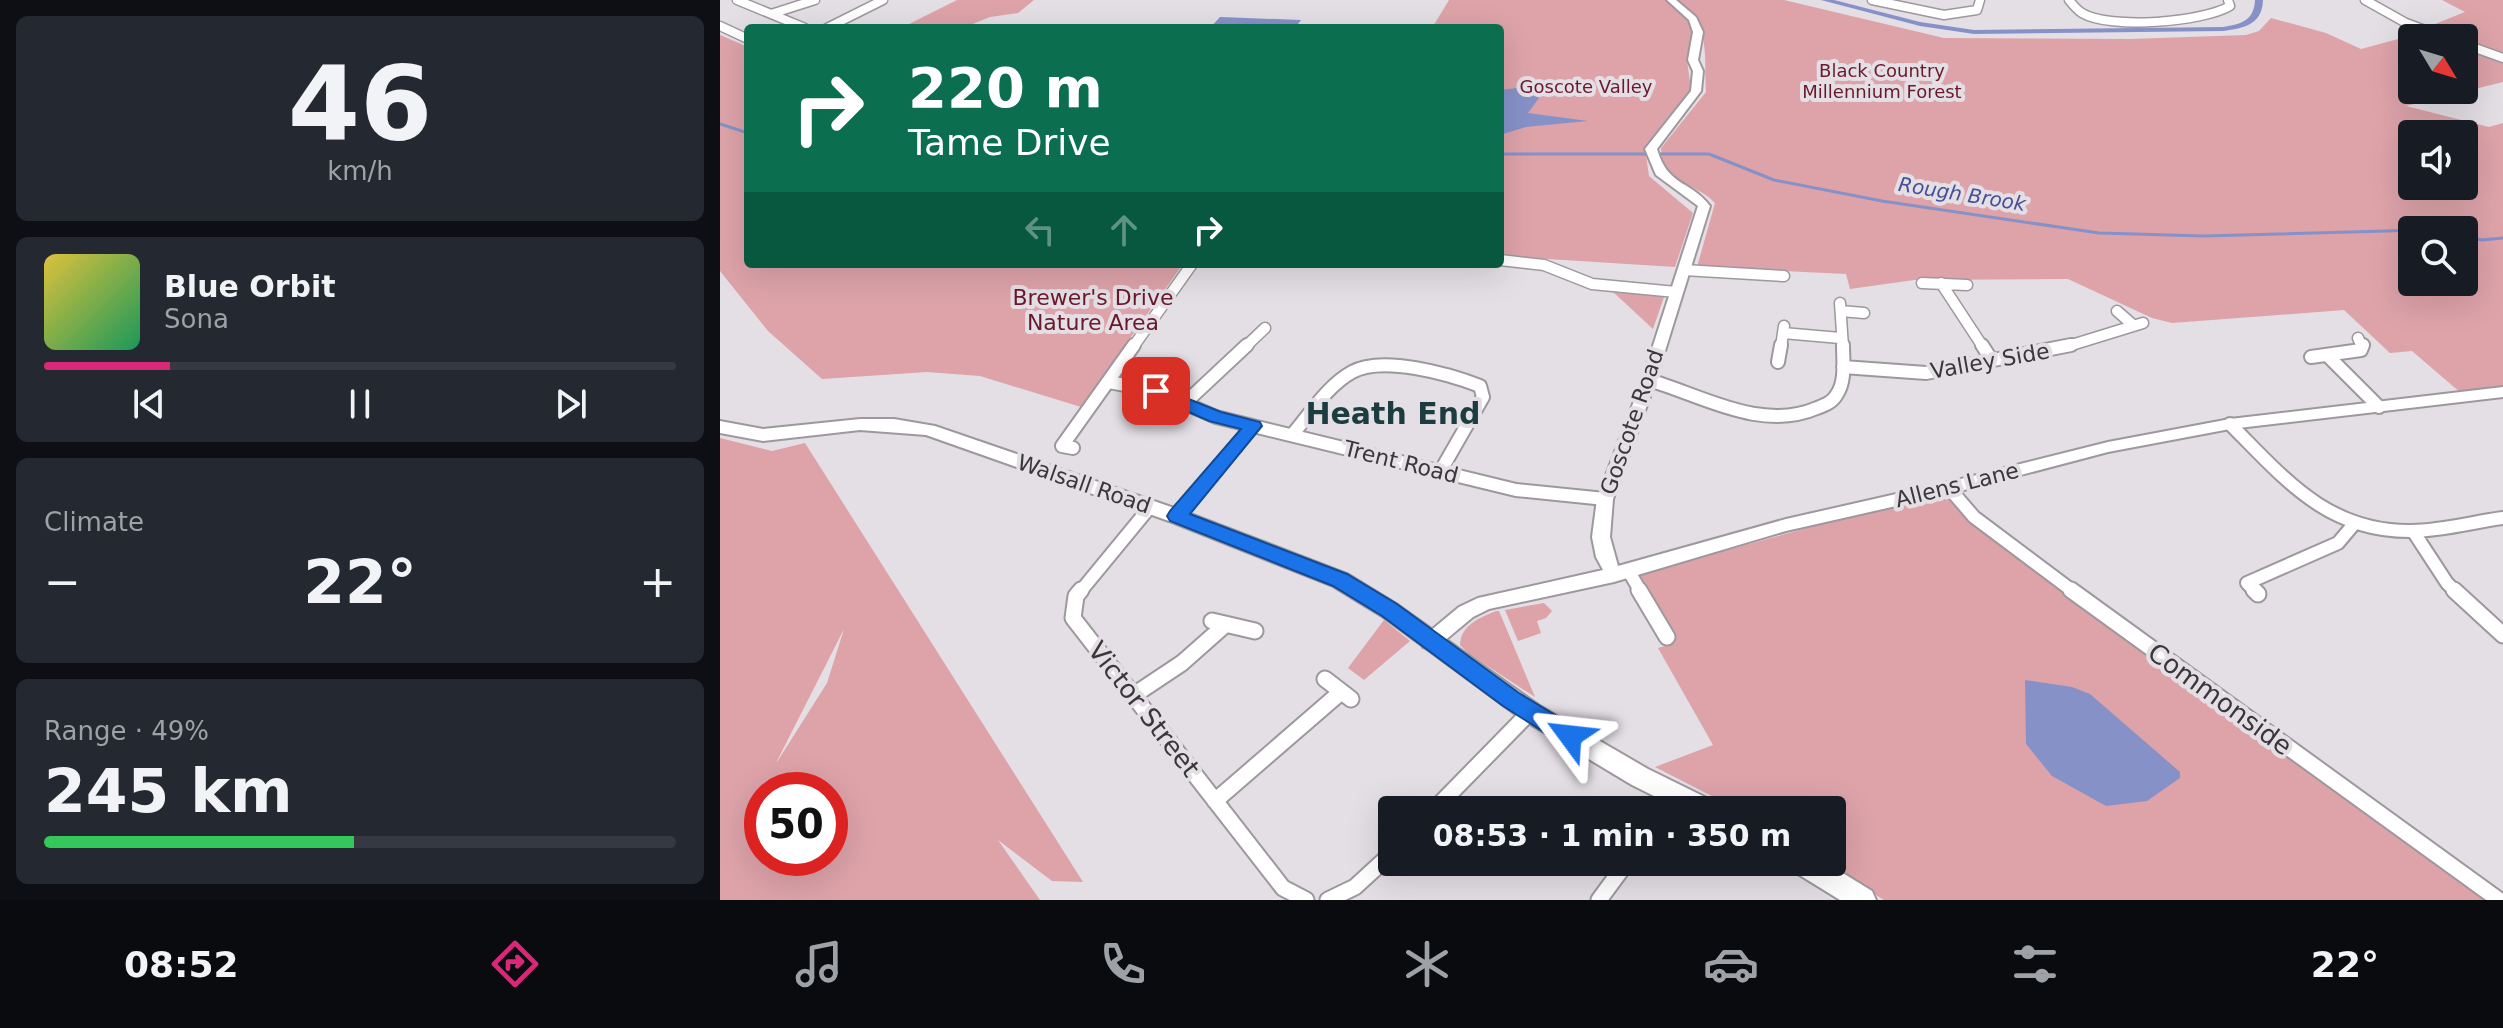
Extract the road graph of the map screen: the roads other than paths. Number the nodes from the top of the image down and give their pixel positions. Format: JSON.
{"nodes":[{"id":1,"x":737,"y":0,"type":"edge"},
{"id":2,"x":815,"y":0,"type":"edge"},
{"id":3,"x":883,"y":0,"type":"edge"},
{"id":4,"x":1671,"y":0,"type":"edge"},
{"id":5,"x":1872,"y":0,"type":"edge"},
{"id":6,"x":1980,"y":0,"type":"edge"},
{"id":7,"x":2069,"y":0,"type":"edge"},
{"id":8,"x":2228,"y":0,"type":"edge"},
{"id":9,"x":2365,"y":0,"type":"edge"},
{"id":10,"x":771,"y":14,"type":"junction"},
{"id":11,"x":795,"y":24,"type":"edge"},
{"id":12,"x":835,"y":24,"type":"edge"},
{"id":13,"x":2409,"y":24,"type":"edge"},
{"id":14,"x":720,"y":26,"type":"edge"},
{"id":15,"x":744,"y":37,"type":"edge"},
{"id":16,"x":2478,"y":49,"type":"edge"},
{"id":17,"x":2503,"y":58,"type":"edge"},
{"id":18,"x":1504,"y":260,"type":"edge"},
{"id":19,"x":1189,"y":268,"type":"edge"},
{"id":20,"x":1684,"y":270,"type":"junction"},
{"id":21,"x":1784,"y":276,"type":"dead end"},
{"id":22,"x":1922,"y":283,"type":"dead end"},
{"id":23,"x":1941,"y":283,"type":"junction"},
{"id":24,"x":1967,"y":285,"type":"dead end"},
{"id":25,"x":1676,"y":292,"type":"junction"},
{"id":26,"x":2117,"y":311,"type":"dead end"},
{"id":27,"x":1864,"y":313,"type":"dead end"},
{"id":28,"x":1265,"y":328,"type":"dead end"},
{"id":29,"x":1840,"y":338,"type":"junction"},
{"id":30,"x":2358,"y":338,"type":"dead end"},
{"id":31,"x":2327,"y":355,"type":"junction"},
{"id":32,"x":1220,"y":356,"type":"dead end"},
{"id":33,"x":2311,"y":357,"type":"dead end"},
{"id":34,"x":1234,"y":358,"type":"junction"},
{"id":35,"x":1991,"y":359,"type":"junction"},
{"id":36,"x":1778,"y":362,"type":"dead end"},
{"id":37,"x":1843,"y":367,"type":"junction"},
{"id":38,"x":1649,"y":380,"type":"junction"},
{"id":39,"x":1109,"y":382,"type":"junction"},
{"id":40,"x":2503,"y":392,"type":"edge"},
{"id":41,"x":1185,"y":403,"type":"junction"},
{"id":42,"x":2379,"y":407,"type":"junction"},
{"id":43,"x":2230,"y":424,"type":"junction"},
{"id":44,"x":1253,"y":426,"type":"junction"},
{"id":45,"x":722,"y":428,"type":"edge"},
{"id":46,"x":1292,"y":435,"type":"junction"},
{"id":47,"x":1073,"y":448,"type":"dead end"},
{"id":48,"x":1440,"y":472,"type":"junction"},
{"id":49,"x":1949,"y":488,"type":"junction"},
{"id":50,"x":1605,"y":499,"type":"junction"},
{"id":51,"x":1150,"y":507,"type":"junction"},
{"id":52,"x":1176,"y":516,"type":"junction"},
{"id":53,"x":2503,"y":518,"type":"edge"},
{"id":54,"x":2354,"y":524,"type":"junction"},
{"id":55,"x":2413,"y":531,"type":"junction"},
{"id":56,"x":1621,"y":573,"type":"junction"},
{"id":57,"x":2258,"y":594,"type":"dead end"},
{"id":58,"x":1255,"y":631,"type":"dead end"},
{"id":59,"x":2503,"y":635,"type":"edge"},
{"id":60,"x":1667,"y":637,"type":"dead end"},
{"id":61,"x":1430,"y":642,"type":"junction"},
{"id":62,"x":1325,"y":679,"type":"dead end"},
{"id":63,"x":1134,"y":695,"type":"junction"},
{"id":64,"x":1530,"y":712,"type":"junction"},
{"id":65,"x":1448,"y":796,"type":"edge"},
{"id":66,"x":1659,"y":796,"type":"edge"},
{"id":67,"x":1215,"y":801,"type":"junction"},
{"id":68,"x":1378,"y":866,"type":"edge"},
{"id":69,"x":1617,"y":876,"type":"edge"},
{"id":70,"x":1824,"y":876,"type":"edge"},
{"id":71,"x":1306,"y":900,"type":"edge"},
{"id":72,"x":1328,"y":900,"type":"edge"},
{"id":73,"x":1599,"y":900,"type":"edge"},
{"id":74,"x":1863,"y":900,"type":"edge"},
{"id":75,"x":2499,"y":900,"type":"edge"}],
"edges":[{"from":1,"to":10,"type":"street"},
{"from":2,"to":10,"type":"street"},
{"from":3,"to":12,"type":"street"},
{"from":4,"to":20,"type":"street","name":"Goscote Road"},
{"from":5,"to":6,"type":"street"},
{"from":7,"to":8,"type":"street"},
{"from":9,"to":13,"type":"street"},
{"from":10,"to":11,"type":"street"},
{"from":14,"to":15,"type":"street"},
{"from":16,"to":17,"type":"street"},
{"from":18,"to":25,"type":"street"},
{"from":19,"to":39,"type":"street"},
{"from":20,"to":21,"type":"street"},
{"from":20,"to":25,"type":"street","name":"Goscote Road"},
{"from":22,"to":23,"type":"street"},
{"from":23,"to":24,"type":"street"},
{"from":23,"to":35,"type":"street"},
{"from":25,"to":38,"type":"street","name":"Goscote Road"},
{"from":26,"to":35,"type":"street","name":"Valley Side"},
{"from":27,"to":29,"type":"street"},
{"from":28,"to":34,"type":"street"},
{"from":29,"to":36,"type":"street"},
{"from":29,"to":37,"type":"street"},
{"from":30,"to":31,"type":"street"},
{"from":31,"to":33,"type":"street"},
{"from":31,"to":42,"type":"street"},
{"from":32,"to":34,"type":"street"},
{"from":34,"to":41,"type":"street"},
{"from":35,"to":37,"type":"street","name":"Valley Side"},
{"from":37,"to":38,"type":"street"},
{"from":38,"to":50,"type":"street","name":"Goscote Road"},
{"from":39,"to":41,"type":"street","name":"Trent Road"},
{"from":39,"to":47,"type":"street"},
{"from":40,"to":42,"type":"street","name":"Allens Lane"},
{"from":41,"to":44,"type":"street","name":"Trent Road"},
{"from":42,"to":43,"type":"street","name":"Allens Lane"},
{"from":43,"to":49,"type":"street","name":"Allens Lane"},
{"from":43,"to":54,"type":"street"},
{"from":44,"to":46,"type":"street","name":"Trent Road"},
{"from":44,"to":52,"type":"street"},
{"from":45,"to":51,"type":"main road","name":"Walsall Road"},
{"from":46,"to":48,"type":"street","name":"Trent Road"},
{"from":46,"to":48,"type":"street"},
{"from":48,"to":50,"type":"street","name":"Trent Road"},
{"from":49,"to":56,"type":"street","name":"Allens Lane"},
{"from":49,"to":75,"type":"street","name":"Commonside"},
{"from":50,"to":56,"type":"street","name":"Goscote Road"},
{"from":51,"to":52,"type":"main road","name":"Walsall Road"},
{"from":51,"to":63,"type":"street","name":"Victor Street"},
{"from":52,"to":61,"type":"main road","name":"Walsall Road"},
{"from":53,"to":55,"type":"street"},
{"from":54,"to":55,"type":"street"},
{"from":54,"to":57,"type":"street"},
{"from":55,"to":59,"type":"street"},
{"from":56,"to":60,"type":"street"},
{"from":56,"to":61,"type":"street","name":"Allens Lane"},
{"from":58,"to":63,"type":"street"},
{"from":61,"to":64,"type":"main road","name":"Walsall Road"},
{"from":62,"to":67,"type":"street"},
{"from":63,"to":67,"type":"street","name":"Victor Street"},
{"from":64,"to":65,"type":"street"},
{"from":64,"to":66,"type":"main road","name":"Walsall Road"},
{"from":67,"to":71,"type":"street","name":"Victor Street"},
{"from":68,"to":72,"type":"street"},
{"from":69,"to":73,"type":"street"},
{"from":70,"to":74,"type":"main road"}]}
